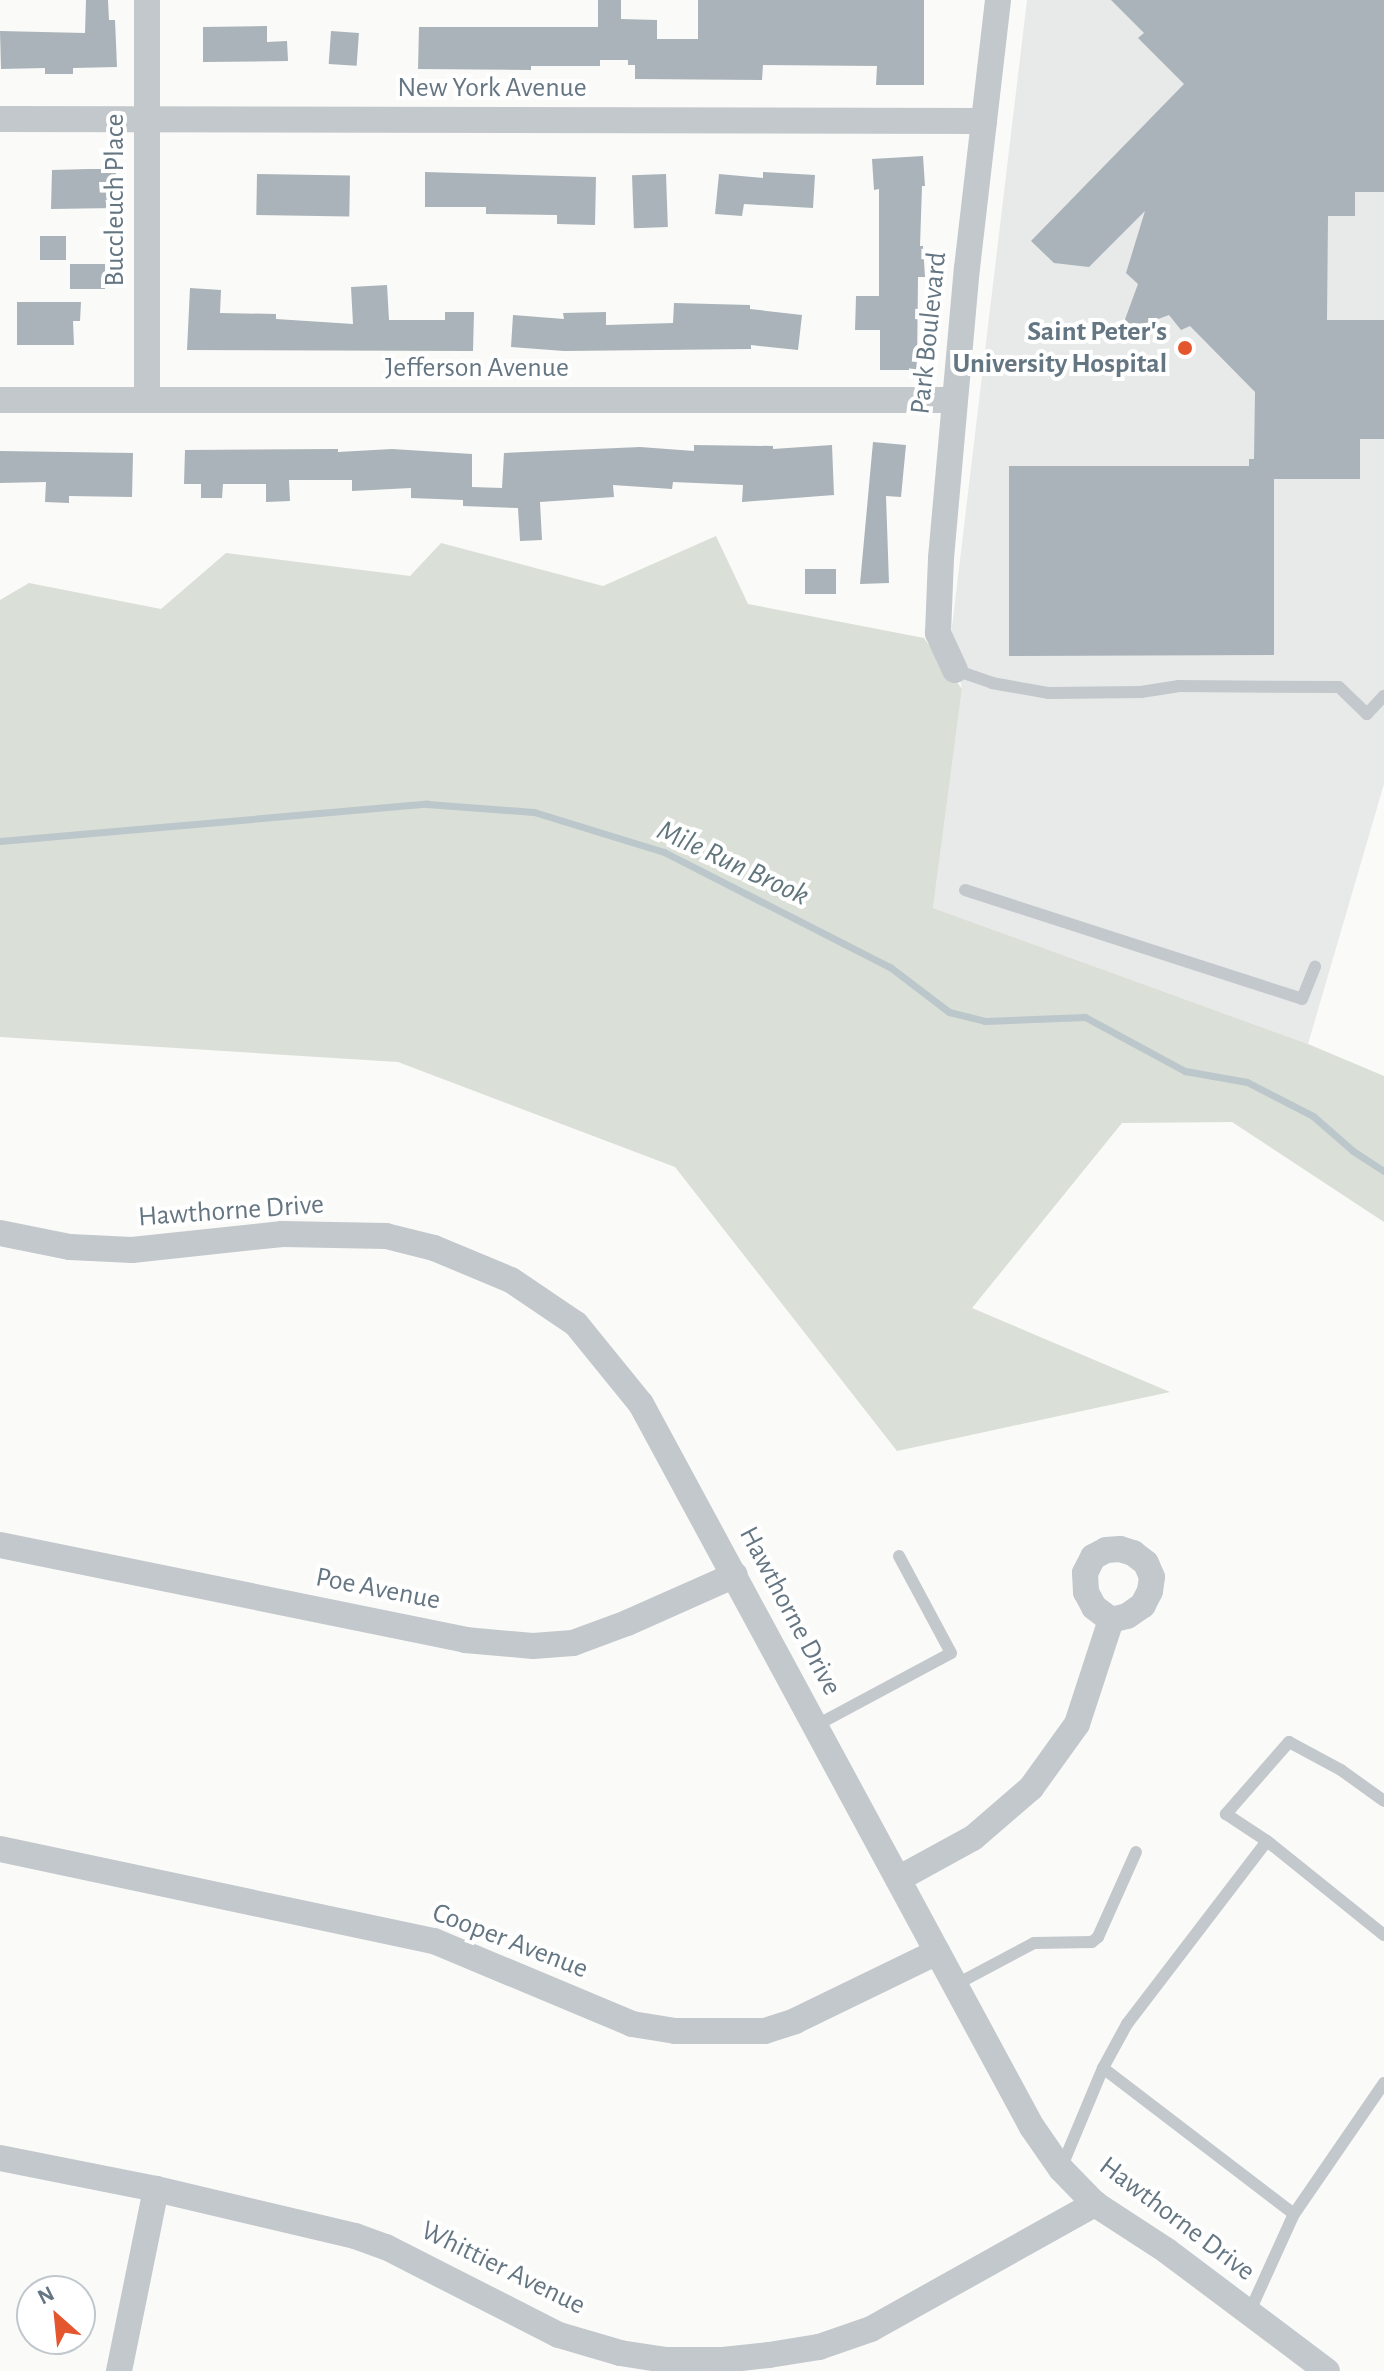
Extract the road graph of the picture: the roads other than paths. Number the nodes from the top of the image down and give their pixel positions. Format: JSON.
{"nodes":[{"id":1,"x":147,"y":0,"type":"edge"},
{"id":2,"x":998,"y":0,"type":"edge"},
{"id":3,"x":0,"y":119,"type":"edge"},
{"id":4,"x":147,"y":119,"type":"junction"},
{"id":5,"x":984,"y":121,"type":"junction"},
{"id":6,"x":0,"y":400,"type":"edge"},
{"id":7,"x":147,"y":400,"type":"junction"},
{"id":8,"x":954,"y":400,"type":"junction"},
{"id":9,"x":955,"y":670,"type":"joint"},
{"id":10,"x":1384,"y":696,"type":"edge"},
{"id":11,"x":965,"y":890,"type":"dead end"},
{"id":12,"x":1315,"y":967,"type":"dead end"},
{"id":13,"x":0,"y":1233,"type":"edge"},
{"id":14,"x":0,"y":1545,"type":"edge"},
{"id":15,"x":899,"y":1556,"type":"dead end"},
{"id":16,"x":735,"y":1575,"type":"junction"},
{"id":17,"x":1111,"y":1620,"type":"dead end"},
{"id":18,"x":815,"y":1726,"type":"junction"},
{"id":19,"x":1384,"y":1801,"type":"edge"},
{"id":20,"x":1267,"y":1841,"type":"junction"},
{"id":21,"x":0,"y":1849,"type":"edge"},
{"id":22,"x":1136,"y":1852,"type":"dead end"},
{"id":23,"x":898,"y":1879,"type":"junction"},
{"id":24,"x":1384,"y":1935,"type":"edge"},
{"id":25,"x":937,"y":1952,"type":"junction"},
{"id":26,"x":955,"y":1985,"type":"junction"},
{"id":27,"x":1103,"y":2068,"type":"junction"},
{"id":28,"x":1384,"y":2083,"type":"edge"},
{"id":29,"x":0,"y":2158,"type":"edge"},
{"id":30,"x":1061,"y":2169,"type":"junction"},
{"id":31,"x":156,"y":2189,"type":"junction"},
{"id":32,"x":1095,"y":2204,"type":"junction"},
{"id":33,"x":1294,"y":2214,"type":"junction"},
{"id":34,"x":1249,"y":2313,"type":"junction"},
{"id":35,"x":770,"y":2363,"type":"edge"},
{"id":36,"x":119,"y":2371,"type":"edge"},
{"id":37,"x":1327,"y":2371,"type":"edge"}],
"edges":[{"from":1,"to":4,"type":"street","name":"Buccleuch Place"},
{"from":2,"to":5,"type":"street","name":"Park Boulevard"},
{"from":3,"to":4,"type":"street","name":"New York Avenue"},
{"from":4,"to":5,"type":"street","name":"New York Avenue"},
{"from":4,"to":7,"type":"street","name":"Buccleuch Place"},
{"from":5,"to":8,"type":"street","name":"Park Boulevard"},
{"from":6,"to":7,"type":"street","name":"Jefferson Avenue"},
{"from":7,"to":8,"type":"street","name":"Jefferson Avenue"},
{"from":8,"to":9,"type":"street","name":"Park Boulevard"},
{"from":9,"to":10,"type":"lane"},
{"from":11,"to":12,"type":"lane"},
{"from":13,"to":16,"type":"street","name":"Hawthorne Drive"},
{"from":14,"to":16,"type":"street","name":"Poe Avenue"},
{"from":15,"to":18,"type":"lane"},
{"from":16,"to":18,"type":"street","name":"Hawthorne Drive"},
{"from":17,"to":23,"type":"street"},
{"from":18,"to":23,"type":"street","name":"Hawthorne Drive"},
{"from":19,"to":20,"type":"lane"},
{"from":20,"to":24,"type":"lane"},
{"from":20,"to":27,"type":"lane"},
{"from":21,"to":25,"type":"street","name":"Cooper Avenue"},
{"from":22,"to":26,"type":"lane"},
{"from":23,"to":25,"type":"street","name":"Hawthorne Drive"},
{"from":25,"to":26,"type":"street","name":"Hawthorne Drive"},
{"from":26,"to":30,"type":"street","name":"Hawthorne Drive"},
{"from":27,"to":30,"type":"lane"},
{"from":27,"to":33,"type":"lane"},
{"from":28,"to":33,"type":"lane"},
{"from":29,"to":31,"type":"street","name":"Whittier Avenue"},
{"from":30,"to":32,"type":"street","name":"Hawthorne Drive"},
{"from":31,"to":35,"type":"street","name":"Whittier Avenue"},
{"from":31,"to":36,"type":"street"},
{"from":32,"to":34,"type":"street","name":"Hawthorne Drive"},
{"from":32,"to":35,"type":"street","name":"Whittier Avenue"},
{"from":33,"to":34,"type":"lane"},
{"from":34,"to":37,"type":"street","name":"Hawthorne Drive"}]}
